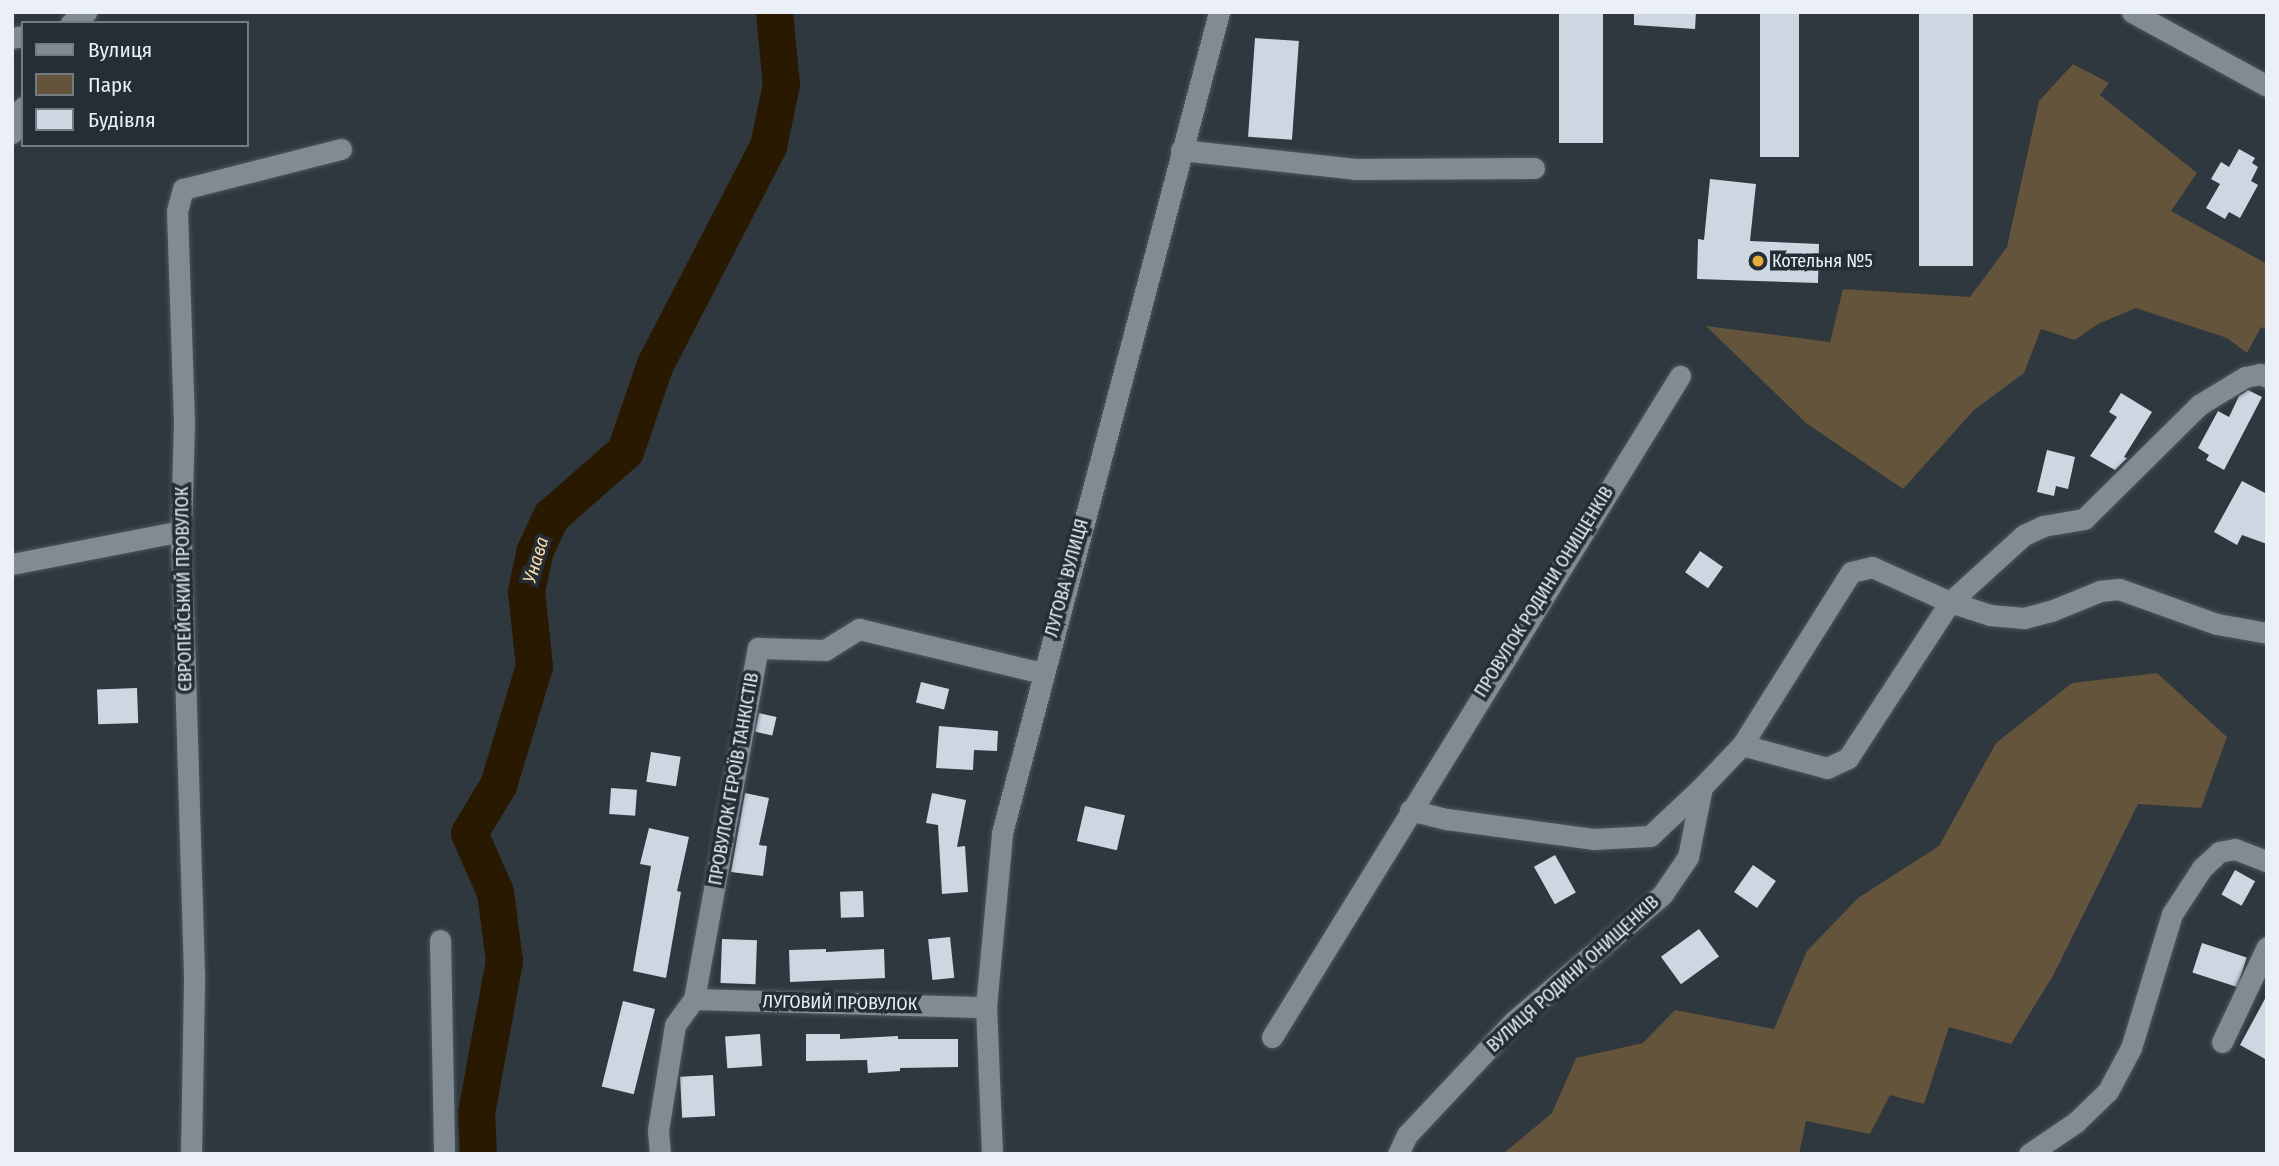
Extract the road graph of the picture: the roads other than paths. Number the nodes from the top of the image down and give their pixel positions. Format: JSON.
{"nodes":[{"id":1,"x":1219,"y":12,"type":"edge"},
{"id":2,"x":2132,"y":12,"type":"edge"},
{"id":3,"x":2267,"y":86,"type":"edge"},
{"id":4,"x":21,"y":112,"type":"edge"},
{"id":5,"x":12,"y":133,"type":"edge"},
{"id":6,"x":341,"y":149,"type":"dead end"},
{"id":7,"x":1181,"y":150,"type":"junction"},
{"id":8,"x":1534,"y":168,"type":"dead end"},
{"id":9,"x":1680,"y":376,"type":"dead end"},
{"id":10,"x":2267,"y":377,"type":"edge"},
{"id":11,"x":181,"y":531,"type":"junction"},
{"id":12,"x":12,"y":564,"type":"edge"},
{"id":13,"x":1950,"y":602,"type":"junction"},
{"id":14,"x":2267,"y":633,"type":"edge"},
{"id":15,"x":1042,"y":673,"type":"junction"},
{"id":16,"x":1742,"y":745,"type":"junction"},
{"id":17,"x":1702,"y":787,"type":"junction"},
{"id":18,"x":1410,"y":810,"type":"junction"},
{"id":19,"x":2267,"y":861,"type":"edge"},
{"id":20,"x":440,"y":940,"type":"dead end"},
{"id":21,"x":2267,"y":947,"type":"edge"},
{"id":22,"x":694,"y":999,"type":"junction"},
{"id":23,"x":986,"y":1007,"type":"junction"},
{"id":24,"x":1272,"y":1037,"type":"dead end"},
{"id":25,"x":2222,"y":1042,"type":"dead end"},
{"id":26,"x":191,"y":1154,"type":"edge"},
{"id":27,"x":444,"y":1154,"type":"edge"},
{"id":28,"x":660,"y":1154,"type":"edge"},
{"id":29,"x":992,"y":1154,"type":"edge"},
{"id":30,"x":1398,"y":1154,"type":"edge"},
{"id":31,"x":2029,"y":1154,"type":"edge"}],
"edges":[{"from":1,"to":7,"type":"street","name":"ЛУГОВА ВУЛИЦЯ"},
{"from":2,"to":3,"type":"street"},
{"from":4,"to":5,"type":"street"},
{"from":6,"to":11,"type":"street","name":"ЄВРОПЕЙСЬКИЙ ПРОВУЛОК"},
{"from":7,"to":8,"type":"street"},
{"from":7,"to":15,"type":"street","name":"ЛУГОВА ВУЛИЦЯ"},
{"from":9,"to":18,"type":"street","name":"ПРОВУЛОК РОДИНИ ОНИЩЕНКІВ"},
{"from":10,"to":13,"type":"street"},
{"from":11,"to":12,"type":"street"},
{"from":11,"to":26,"type":"street","name":"ЄВРОПЕЙСЬКИЙ ПРОВУЛОК"},
{"from":13,"to":14,"type":"street"},
{"from":13,"to":16,"type":"street"},
{"from":13,"to":16,"type":"street"},
{"from":15,"to":22,"type":"street","name":"ПРОВУЛОК ГЕРОЇВ ТАНКІСТІВ"},
{"from":15,"to":23,"type":"street","name":"ЛУГОВА ВУЛИЦЯ"},
{"from":16,"to":17,"type":"street"},
{"from":17,"to":18,"type":"street"},
{"from":17,"to":30,"type":"street","name":"ВУЛИЦЯ РОДИНИ ОНИЩЕНКІВ"},
{"from":18,"to":24,"type":"street","name":"ПРОВУЛОК РОДИНИ ОНИЩЕНКІВ"},
{"from":19,"to":31,"type":"street"},
{"from":20,"to":27,"type":"street"},
{"from":21,"to":25,"type":"street"},
{"from":22,"to":23,"type":"street","name":"ЛУГОВИЙ ПРОВУЛОК"},
{"from":22,"to":28,"type":"street","name":"ПРОВУЛОК ГЕРОЇВ ТАНКІСТІВ"},
{"from":23,"to":29,"type":"street","name":"ЛУГОВА ВУЛИЦЯ"}]}
